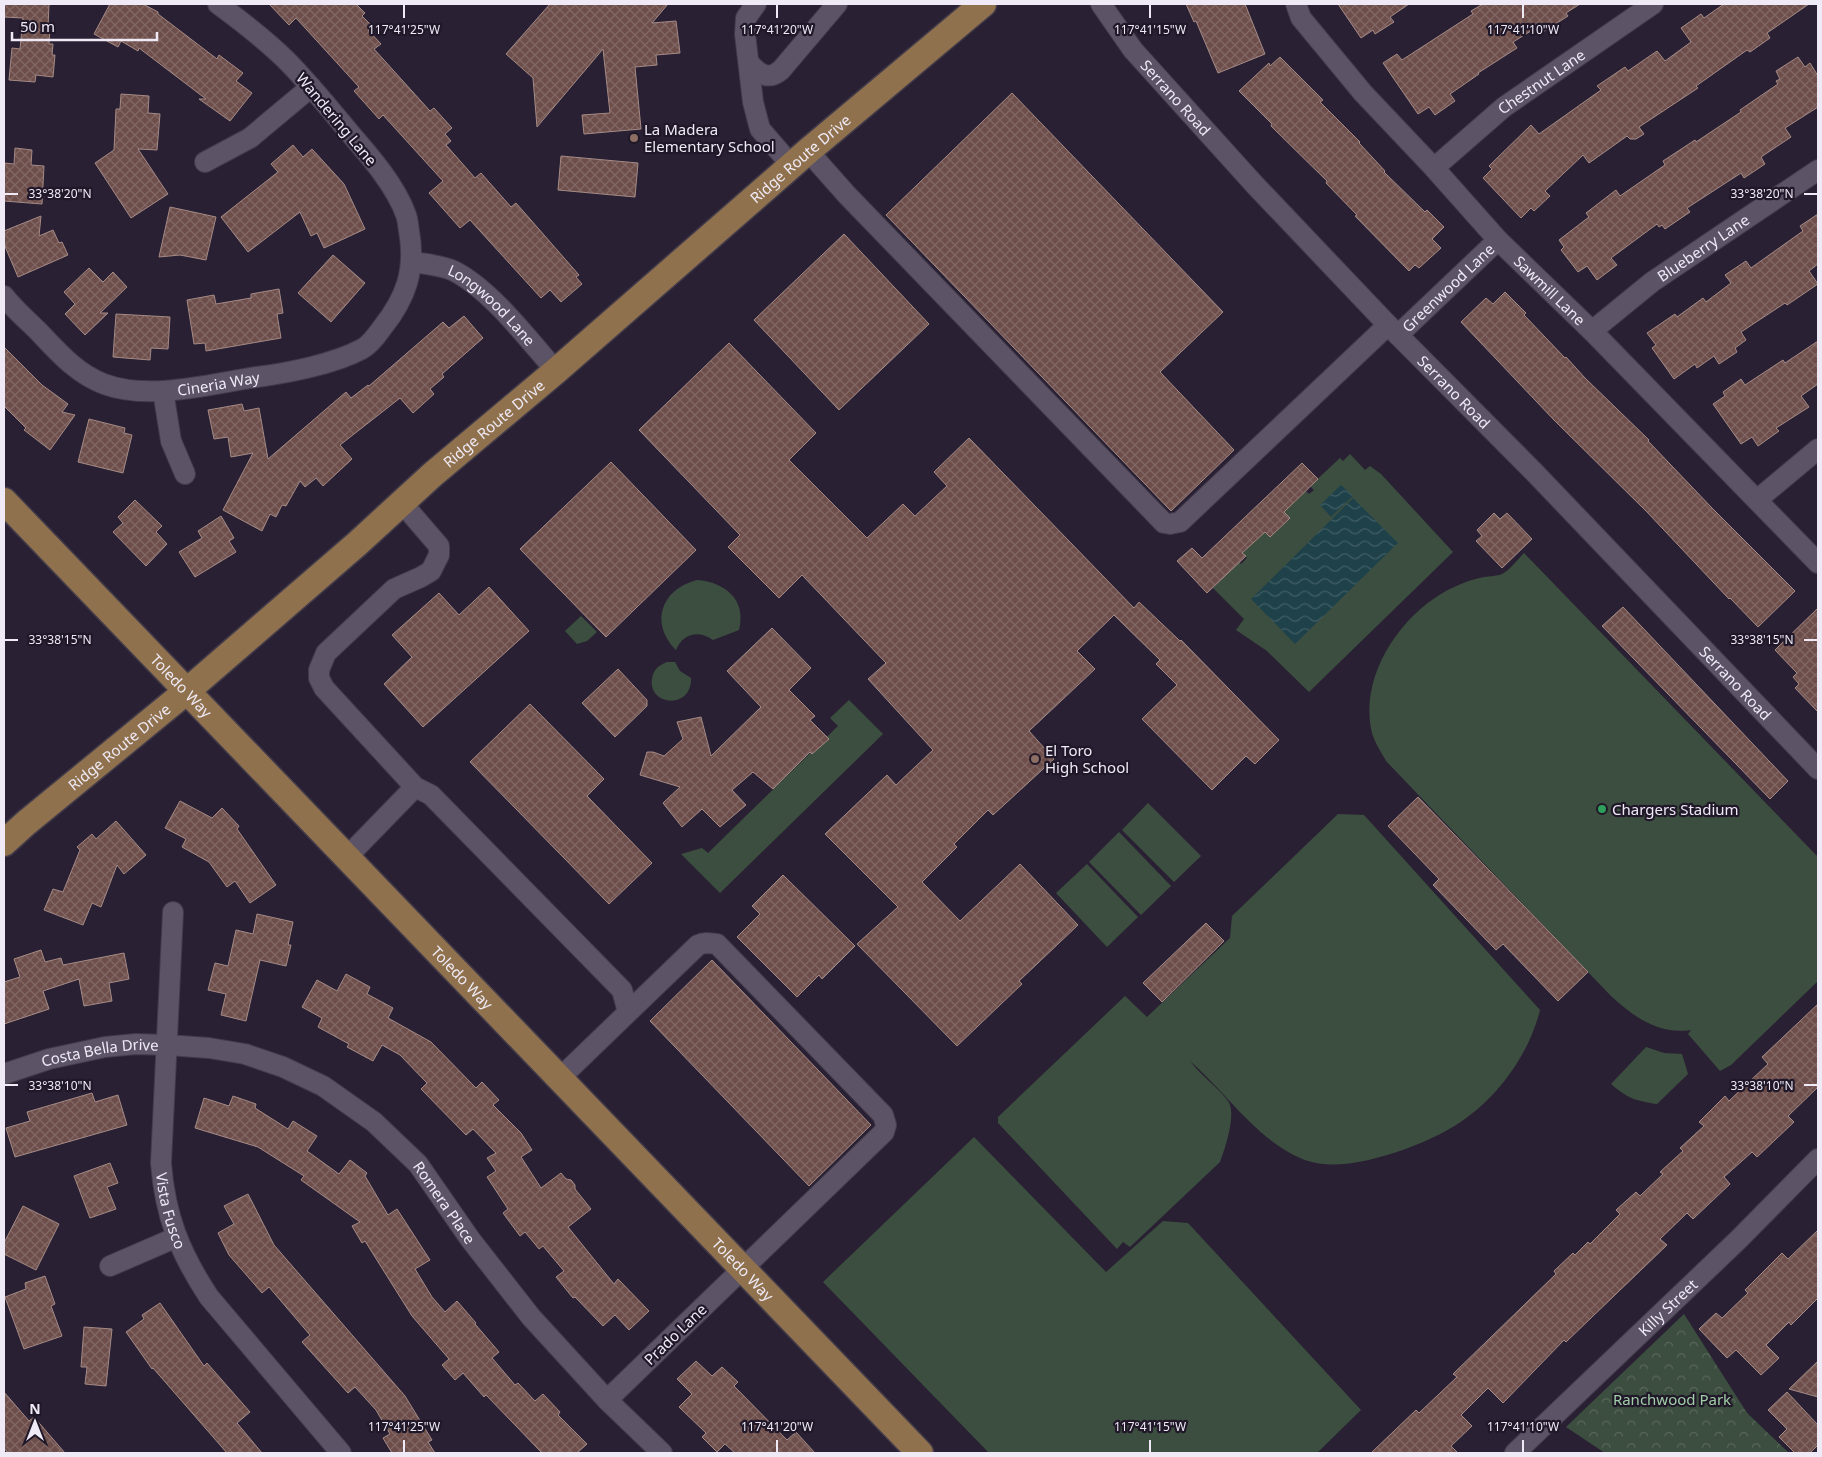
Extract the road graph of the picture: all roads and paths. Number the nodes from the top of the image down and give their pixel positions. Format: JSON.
{"nodes":[{"id":1,"x":218,"y":4,"type":"edge"},
{"id":2,"x":756,"y":4,"type":"edge"},
{"id":3,"x":837,"y":4,"type":"edge"},
{"id":4,"x":983,"y":4,"type":"edge"},
{"id":5,"x":1102,"y":4,"type":"edge"},
{"id":6,"x":1296,"y":4,"type":"edge"},
{"id":7,"x":1653,"y":4,"type":"edge"},
{"id":8,"x":749,"y":63,"type":"junction"},
{"id":9,"x":311,"y":87,"type":"junction"},
{"id":10,"x":800,"y":158,"type":"junction"},
{"id":11,"x":205,"y":162,"type":"dead end"},
{"id":12,"x":1434,"y":168,"type":"junction"},
{"id":13,"x":1818,"y":170,"type":"edge"},
{"id":14,"x":1498,"y":240,"type":"junction"},
{"id":15,"x":412,"y":262,"type":"junction"},
{"id":16,"x":4,"y":296,"type":"edge"},
{"id":17,"x":1393,"y":330,"type":"junction"},
{"id":18,"x":1592,"y":331,"type":"junction"},
{"id":19,"x":556,"y":371,"type":"junction"},
{"id":20,"x":163,"y":391,"type":"junction"},
{"id":21,"x":1818,"y":449,"type":"edge"},
{"id":22,"x":185,"y":474,"type":"dead end"},
{"id":23,"x":1757,"y":500,"type":"junction"},
{"id":24,"x":4,"y":501,"type":"edge"},
{"id":25,"x":402,"y":503,"type":"junction"},
{"id":26,"x":1818,"y":563,"type":"edge"},
{"id":27,"x":187,"y":691,"type":"junction"},
{"id":28,"x":1818,"y":769,"type":"edge"},
{"id":29,"x":415,"y":787,"type":"junction"},
{"id":30,"x":4,"y":843,"type":"edge"},
{"id":31,"x":347,"y":857,"type":"junction"},
{"id":32,"x":173,"y":912,"type":"dead end"},
{"id":33,"x":628,"y":1012,"type":"junction"},
{"id":34,"x":167,"y":1044,"type":"junction"},
{"id":35,"x":4,"y":1074,"type":"edge"},
{"id":36,"x":560,"y":1078,"type":"junction"},
{"id":37,"x":1818,"y":1159,"type":"edge"},
{"id":38,"x":177,"y":1237,"type":"junction"},
{"id":39,"x":110,"y":1266,"type":"dead end"},
{"id":40,"x":742,"y":1268,"type":"junction"},
{"id":41,"x":607,"y":1400,"type":"junction"},
{"id":42,"x":341,"y":1453,"type":"edge"},
{"id":43,"x":662,"y":1453,"type":"edge"},
{"id":44,"x":920,"y":1453,"type":"edge"},
{"id":45,"x":1514,"y":1453,"type":"edge"}],
"edges":[{"from":1,"to":9,"type":"street","name":"Wandering Lane"},
{"from":2,"to":8,"type":"street","name":"Greenwood Lane"},
{"from":3,"to":8,"type":"street"},
{"from":4,"to":10,"type":"main road","name":"Ridge Route Drive"},
{"from":5,"to":17,"type":"street","name":"Serrano Road"},
{"from":6,"to":12,"type":"street","name":"Sawmill Lane"},
{"from":7,"to":12,"type":"street","name":"Chestnut Lane"},
{"from":8,"to":10,"type":"street","name":"Greenwood Lane"},
{"from":9,"to":11,"type":"street"},
{"from":9,"to":15,"type":"street","name":"Wandering Lane"},
{"from":10,"to":17,"type":"street","name":"Greenwood Lane"},
{"from":10,"to":19,"type":"main road","name":"Ridge Route Drive"},
{"from":12,"to":14,"type":"street","name":"Sawmill Lane"},
{"from":13,"to":18,"type":"street","name":"Blueberry Lane"},
{"from":14,"to":17,"type":"street","name":"Greenwood Lane"},
{"from":14,"to":18,"type":"street","name":"Sawmill Lane"},
{"from":15,"to":19,"type":"street","name":"Longwood Lane"},
{"from":15,"to":20,"type":"street","name":"Cineria Way"},
{"from":16,"to":20,"type":"street","name":"Cineria Way"},
{"from":17,"to":28,"type":"street","name":"Serrano Road"},
{"from":18,"to":23,"type":"street","name":"Sawmill Lane"},
{"from":19,"to":25,"type":"main road","name":"Ridge Route Drive"},
{"from":20,"to":22,"type":"street"},
{"from":21,"to":23,"type":"street"},
{"from":23,"to":26,"type":"street","name":"Sawmill Lane"},
{"from":24,"to":27,"type":"main road","name":"Toledo Way"},
{"from":25,"to":27,"type":"main road","name":"Ridge Route Drive"},
{"from":25,"to":29,"type":"street"},
{"from":27,"to":30,"type":"main road","name":"Ridge Route Drive"},
{"from":27,"to":31,"type":"main road","name":"Toledo Way"},
{"from":29,"to":31,"type":"street"},
{"from":29,"to":33,"type":"street"},
{"from":31,"to":36,"type":"main road","name":"Toledo Way"},
{"from":32,"to":34,"type":"street","name":"Vista Fusco"},
{"from":33,"to":36,"type":"street","name":"Prado Lane"},
{"from":33,"to":40,"type":"street","name":"Prado Lane"},
{"from":34,"to":35,"type":"street","name":"Costa Bella Drive"},
{"from":34,"to":38,"type":"street","name":"Vista Fusco"},
{"from":34,"to":41,"type":"street","name":"Romera Place"},
{"from":36,"to":40,"type":"main road","name":"Toledo Way"},
{"from":37,"to":45,"type":"street","name":"Killy Street"},
{"from":38,"to":39,"type":"street"},
{"from":38,"to":42,"type":"street","name":"Vista Fusco"},
{"from":40,"to":41,"type":"street","name":"Prado Lane"},
{"from":40,"to":44,"type":"main road","name":"Toledo Way"},
{"from":41,"to":43,"type":"street","name":"Romera Place"}]}
